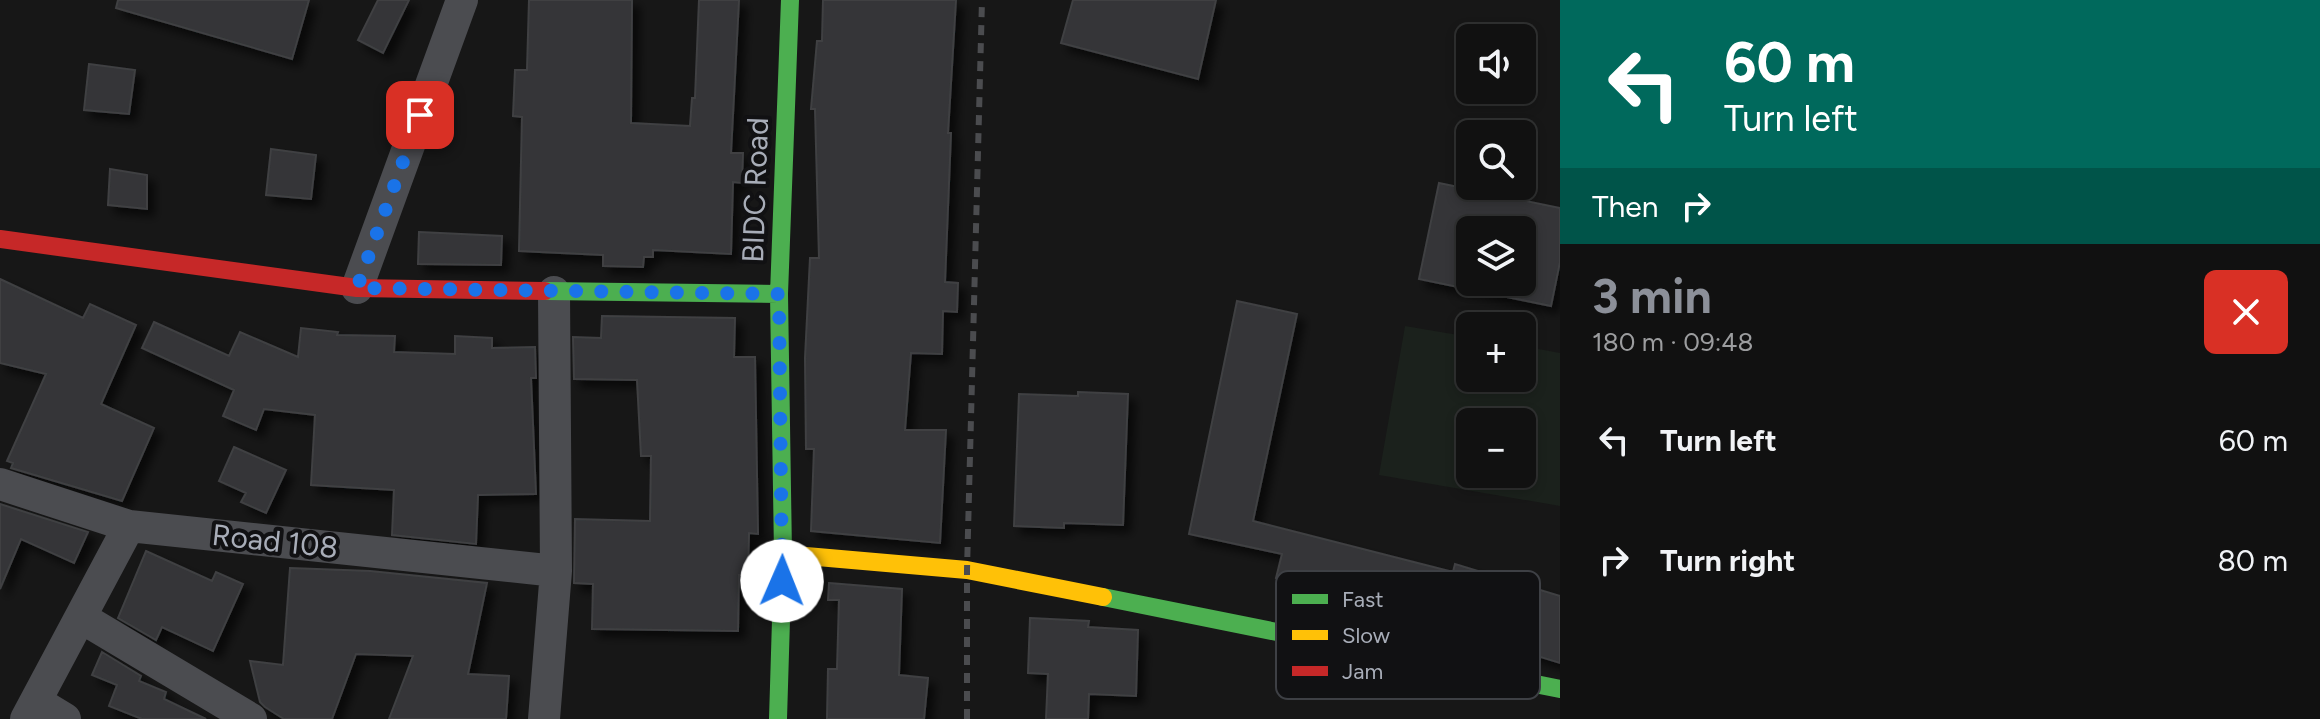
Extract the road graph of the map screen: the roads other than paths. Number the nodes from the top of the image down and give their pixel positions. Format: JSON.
{"nodes":[{"id":1,"x":462,"y":0,"type":"edge"},
{"id":2,"x":790,"y":0,"type":"edge"},
{"id":3,"x":0,"y":239,"type":"edge"},
{"id":4,"x":357,"y":288,"type":"junction"},
{"id":5,"x":554,"y":292,"type":"junction"},
{"id":6,"x":779,"y":294,"type":"junction"},
{"id":7,"x":0,"y":484,"type":"edge"},
{"id":8,"x":129,"y":526,"type":"junction"},
{"id":9,"x":783,"y":554,"type":"junction"},
{"id":10,"x":556,"y":571,"type":"junction"},
{"id":11,"x":82,"y":618,"type":"junction"},
{"id":12,"x":1276,"y":632,"type":"edge"},
{"id":13,"x":1540,"y":685,"type":"edge"},
{"id":14,"x":1560,"y":689,"type":"edge"},
{"id":15,"x":31,"y":710,"type":"edge"},
{"id":16,"x":65,"y":719,"type":"edge"},
{"id":17,"x":251,"y":719,"type":"edge"},
{"id":18,"x":544,"y":719,"type":"edge"},
{"id":19,"x":778,"y":719,"type":"edge"}],
"edges":[{"from":1,"to":4,"type":"street"},
{"from":2,"to":6,"type":"street","name":"BIDC Road"},
{"from":3,"to":4,"type":"street"},
{"from":4,"to":5,"type":"street"},
{"from":5,"to":6,"type":"street"},
{"from":5,"to":10,"type":"street"},
{"from":6,"to":9,"type":"street","name":"BIDC Road"},
{"from":7,"to":8,"type":"street","name":"Road 108"},
{"from":8,"to":10,"type":"street","name":"Road 108"},
{"from":8,"to":11,"type":"street"},
{"from":9,"to":12,"type":"street"},
{"from":9,"to":19,"type":"street","name":"BIDC Road"},
{"from":10,"to":18,"type":"street"},
{"from":11,"to":15,"type":"street"},
{"from":11,"to":17,"type":"street"},
{"from":13,"to":14,"type":"street"},
{"from":15,"to":16,"type":"street"}]}
